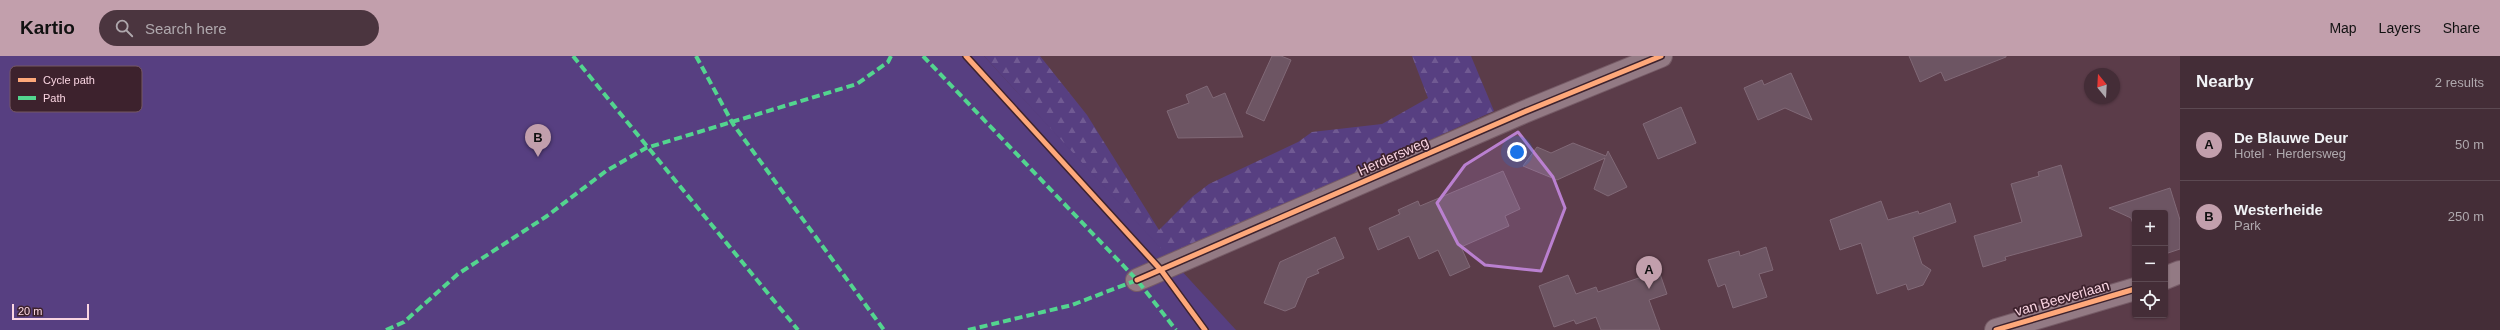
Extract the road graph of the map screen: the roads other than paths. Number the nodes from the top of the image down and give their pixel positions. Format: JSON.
{"nodes":[{"id":1,"x":1660,"y":56,"type":"edge"},
{"id":2,"x":2180,"y":272,"type":"edge"},
{"id":3,"x":2168,"y":277,"type":"edge"},
{"id":4,"x":1137,"y":280,"type":"dead end"},
{"id":5,"x":2132,"y":290,"type":"edge"},
{"id":6,"x":1996,"y":330,"type":"edge"}],
"edges":[{"from":1,"to":4,"type":"street","name":"Herdersweg"},
{"from":2,"to":3,"type":"street"},
{"from":5,"to":6,"type":"street","name":"van Beeverlaan"}]}
